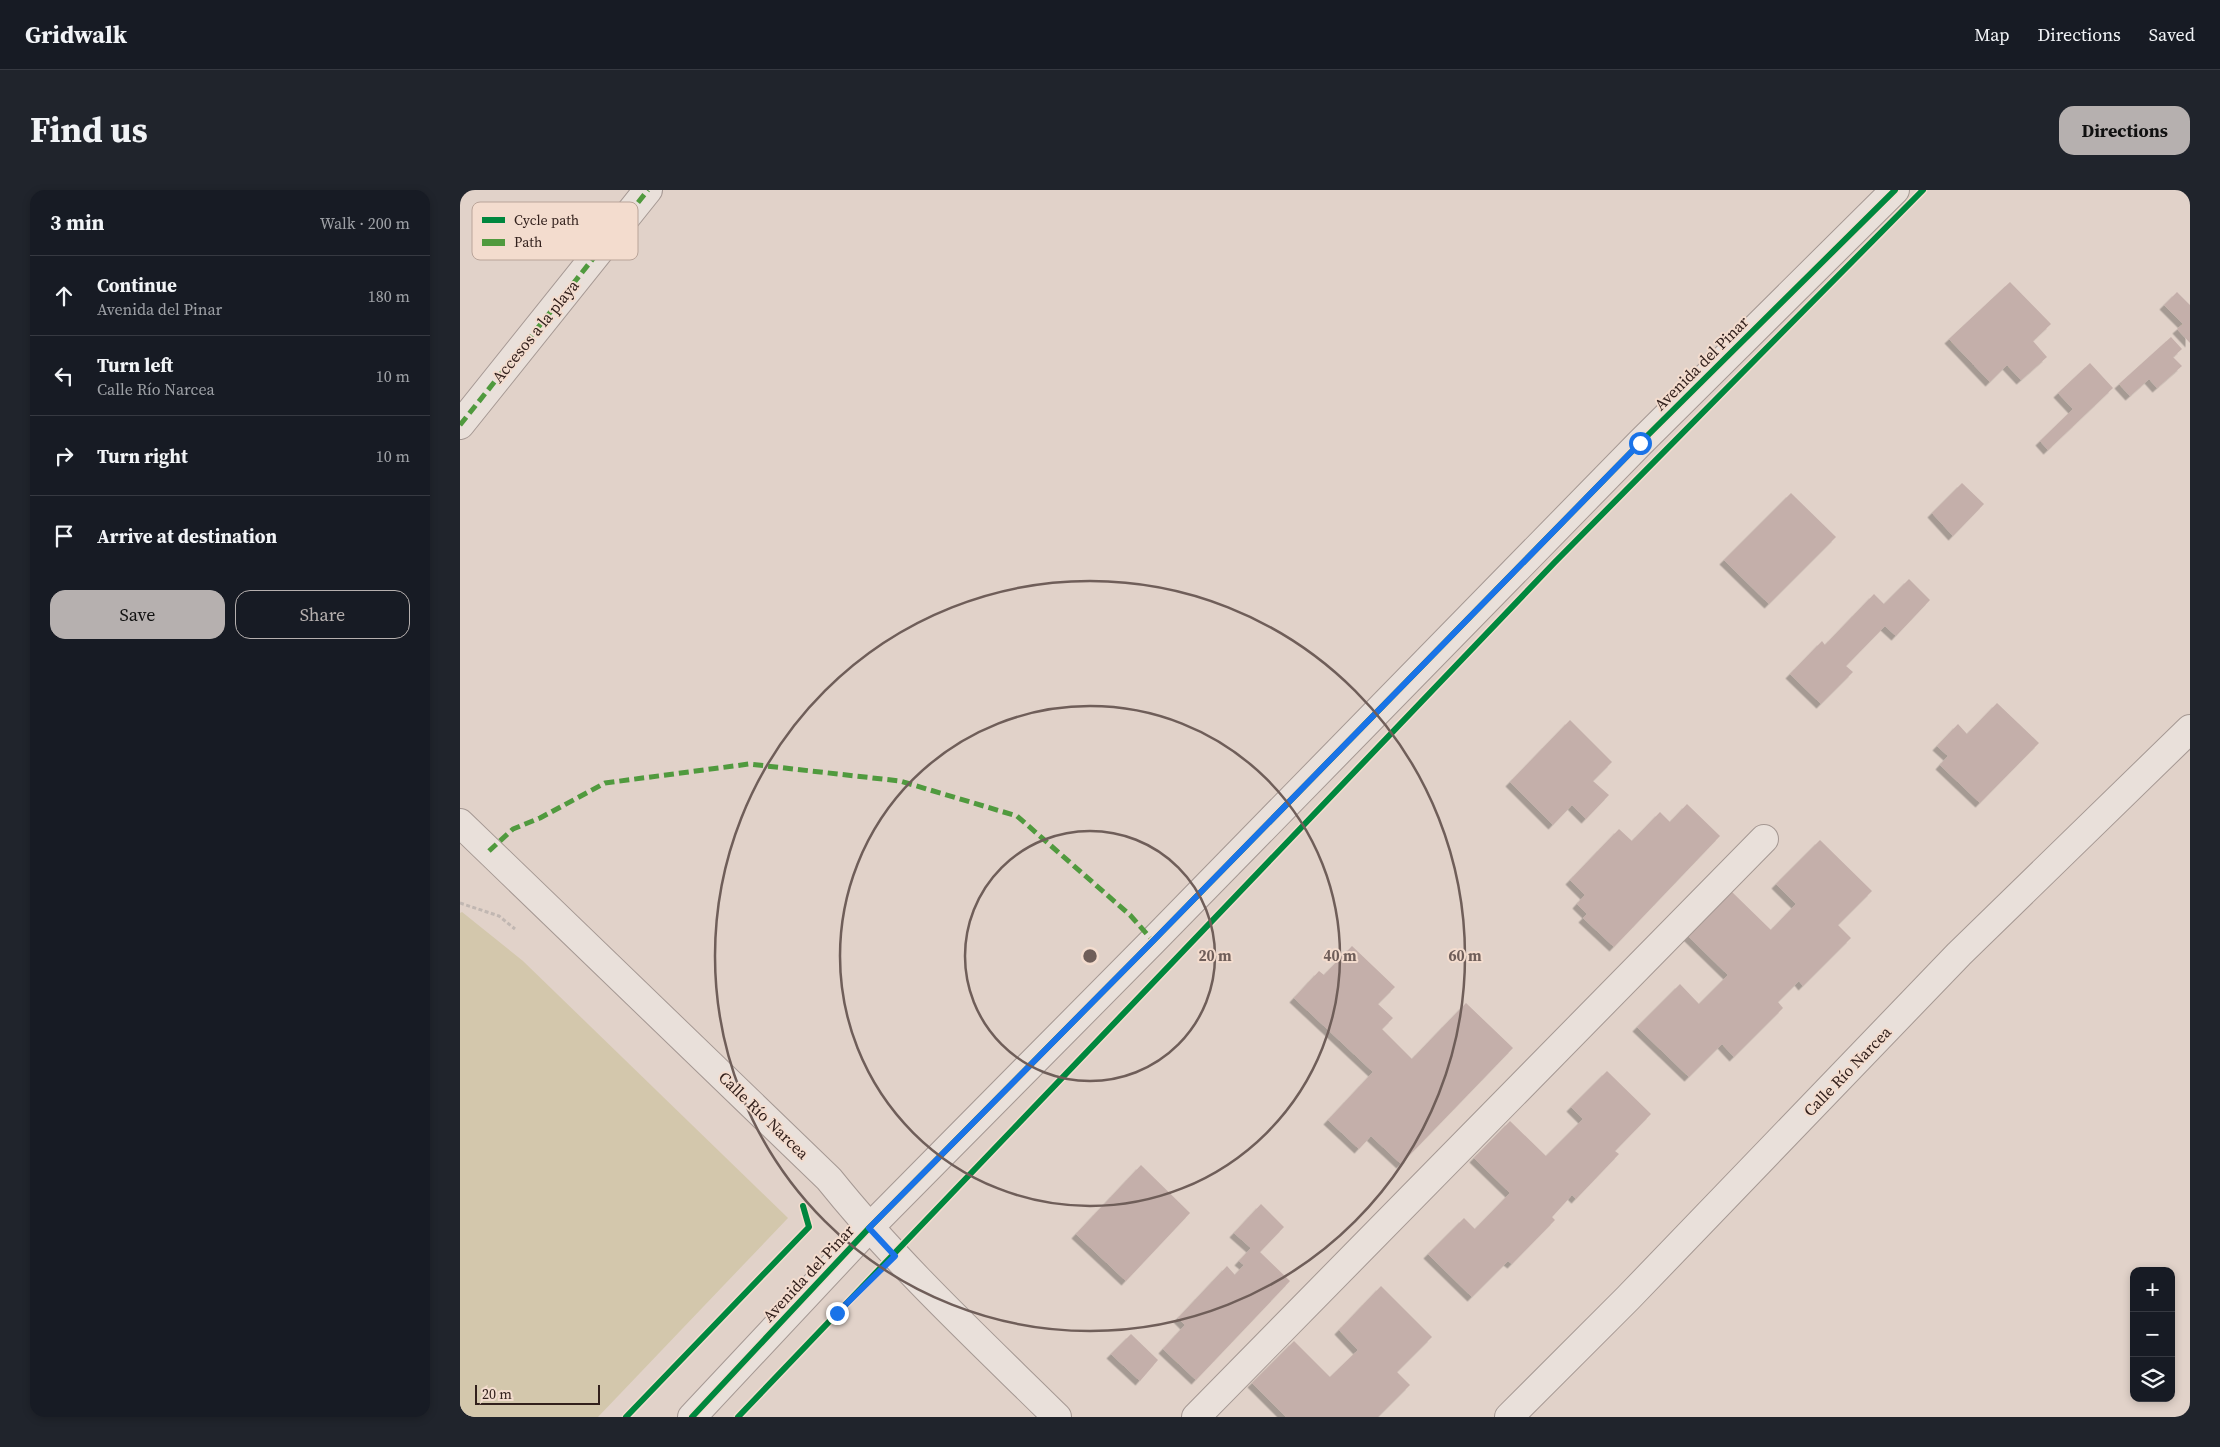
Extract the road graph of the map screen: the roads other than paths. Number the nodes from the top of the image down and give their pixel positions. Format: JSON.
{"nodes":[{"id":1,"x":648,"y":190,"type":"edge"},
{"id":2,"x":1895,"y":190,"type":"edge"},
{"id":3,"x":638,"y":202,"type":"edge"},
{"id":4,"x":592,"y":260,"type":"edge"},
{"id":5,"x":460,"y":425,"type":"edge"},
{"id":6,"x":2186,"y":740,"type":"edge"},
{"id":7,"x":460,"y":823,"type":"edge"},
{"id":8,"x":1764,"y":839,"type":"dead end"},
{"id":9,"x":869,"y":1228,"type":"junction"},
{"id":10,"x":692,"y":1417,"type":"edge"},
{"id":11,"x":1057,"y":1417,"type":"edge"},
{"id":12,"x":1196,"y":1417,"type":"edge"},
{"id":13,"x":1509,"y":1417,"type":"edge"}],
"edges":[{"from":1,"to":3,"type":"street","name":"Accesos a la playa"},
{"from":2,"to":9,"type":"street","name":"Avenida del Pinar"},
{"from":4,"to":5,"type":"street","name":"Accesos a la playa"},
{"from":6,"to":13,"type":"street","name":"Calle Río Narcea"},
{"from":7,"to":9,"type":"street","name":"Calle Río Narcea"},
{"from":8,"to":12,"type":"street"},
{"from":9,"to":10,"type":"street","name":"Avenida del Pinar"},
{"from":9,"to":11,"type":"street","name":"Calle Río Narcea"}]}
